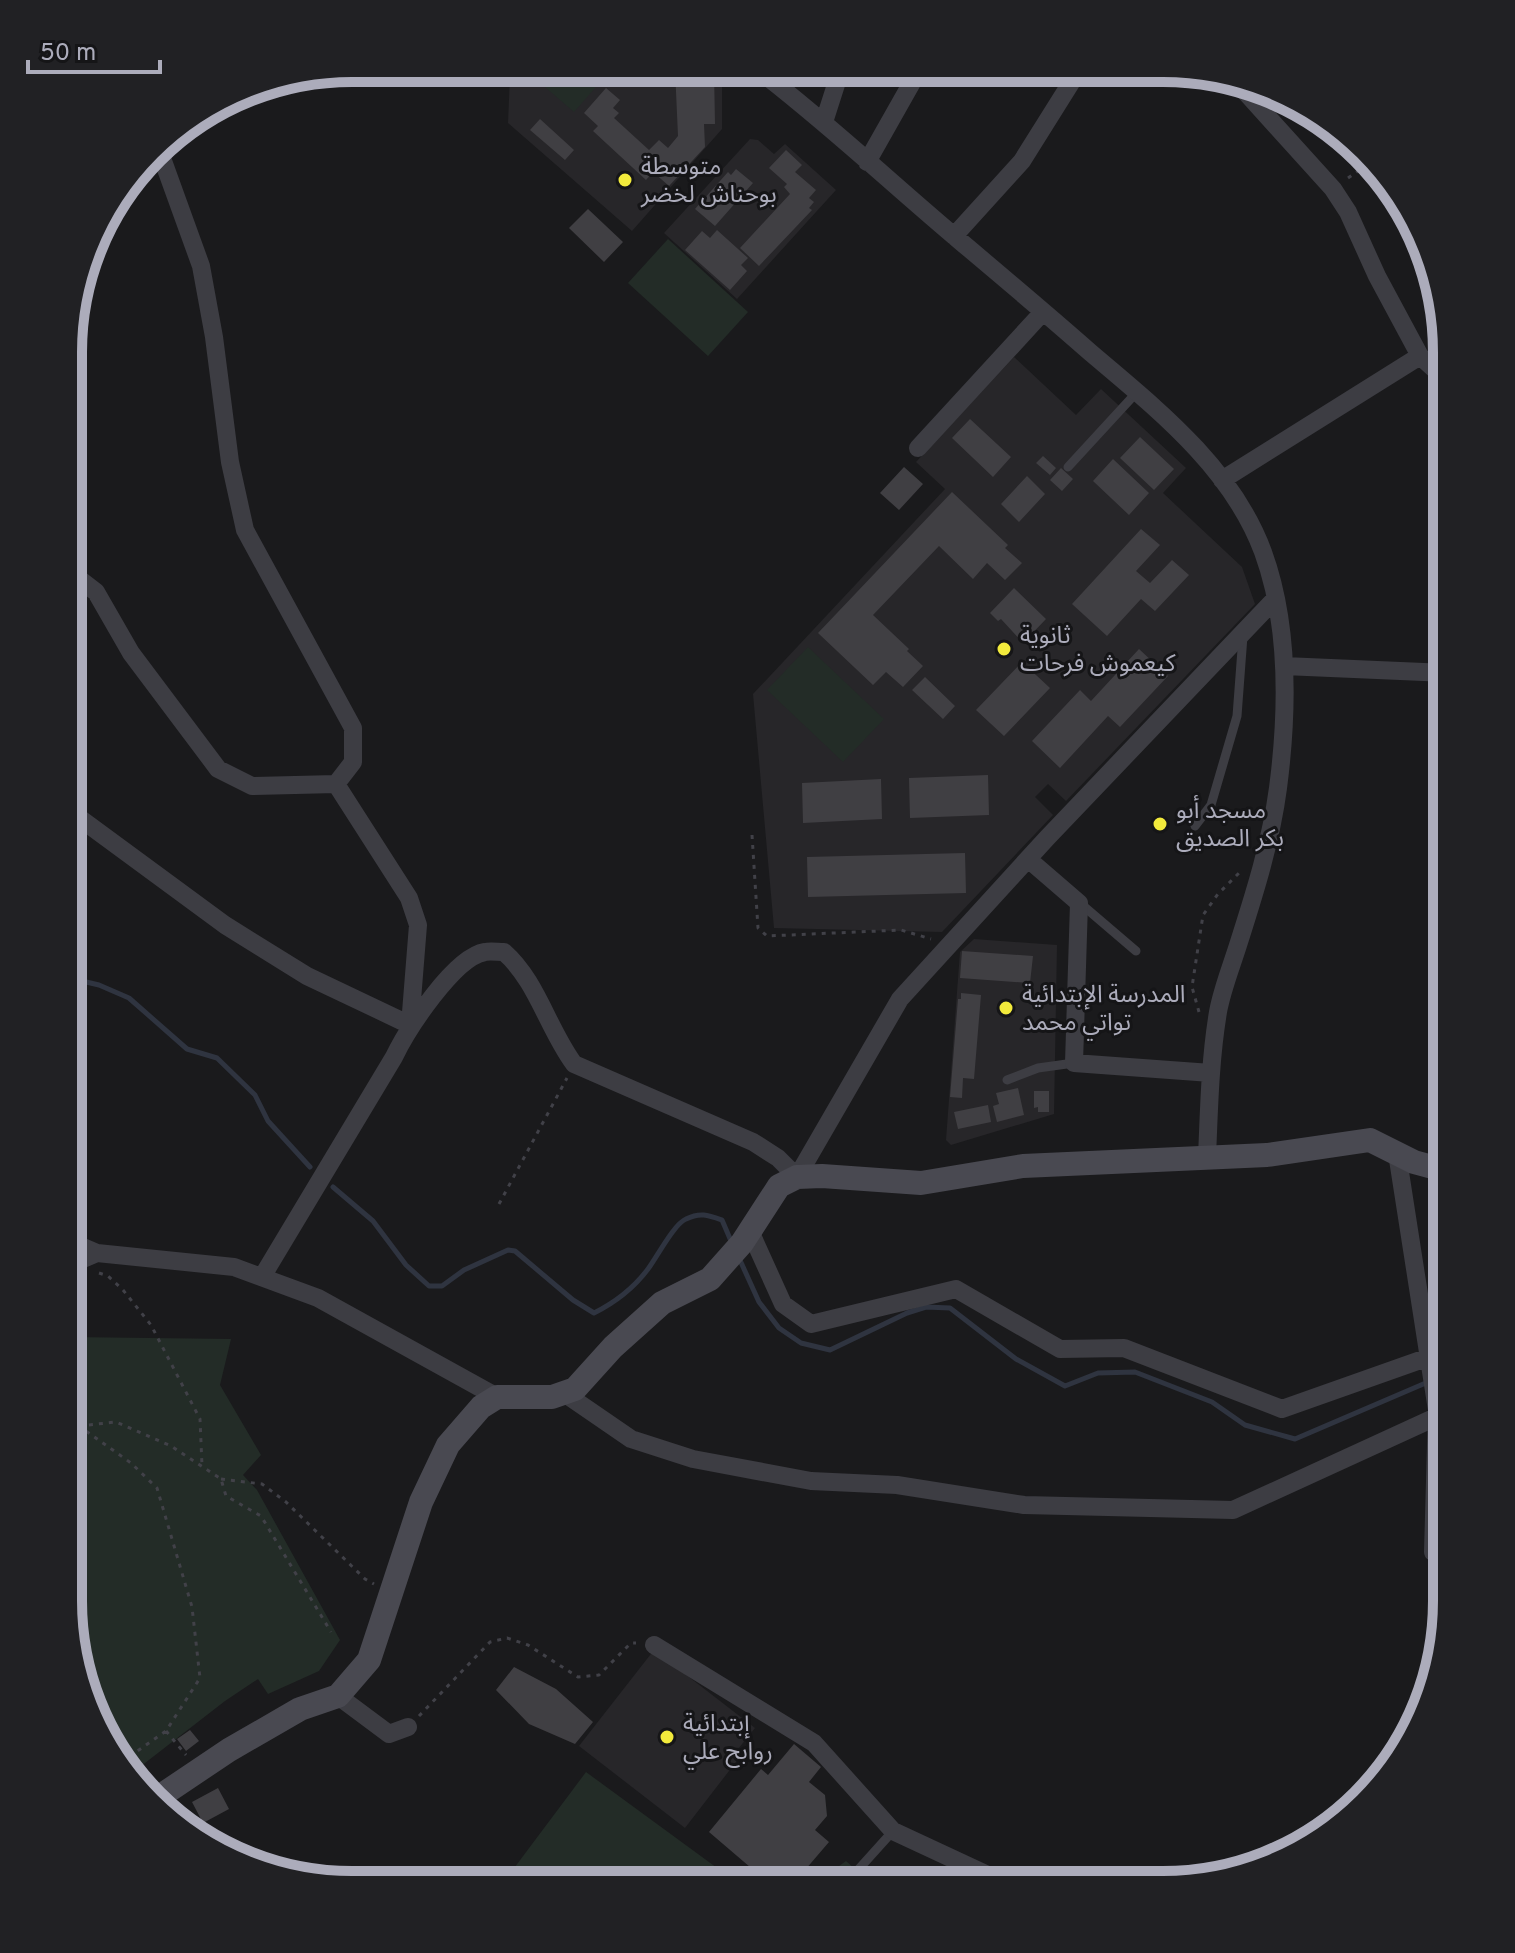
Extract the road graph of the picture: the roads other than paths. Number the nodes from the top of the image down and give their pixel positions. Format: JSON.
{"nodes":[{"id":1,"x":774,"y":82,"type":"edge"},
{"id":2,"x":837,"y":82,"type":"edge"},
{"id":3,"x":912,"y":82,"type":"edge"},
{"id":4,"x":1071,"y":82,"type":"edge"},
{"id":5,"x":1250,"y":97,"type":"edge"},
{"id":6,"x":824,"y":122,"type":"junction"},
{"id":7,"x":163,"y":160,"type":"edge"},
{"id":8,"x":867,"y":162,"type":"junction"},
{"id":9,"x":954,"y":236,"type":"junction"},
{"id":10,"x":1043,"y":312,"type":"junction"},
{"id":11,"x":1420,"y":356,"type":"junction"},
{"id":12,"x":1433,"y":368,"type":"edge"},
{"id":13,"x":1137,"y":392,"type":"junction"},
{"id":14,"x":918,"y":448,"type":"dead end"},
{"id":15,"x":1068,"y":467,"type":"dead end"},
{"id":16,"x":1222,"y":480,"type":"junction"},
{"id":17,"x":82,"y":581,"type":"edge"},
{"id":18,"x":1275,"y":599,"type":"junction"},
{"id":19,"x":1243,"y":633,"type":"junction"},
{"id":20,"x":1284,"y":666,"type":"junction"},
{"id":21,"x":1433,"y":672,"type":"edge"},
{"id":22,"x":336,"y":784,"type":"junction"},
{"id":23,"x":82,"y":820,"type":"edge"},
{"id":24,"x":1195,"y":826,"type":"dead end"},
{"id":25,"x":1028,"y":859,"type":"junction"},
{"id":26,"x":1079,"y":903,"type":"junction"},
{"id":27,"x":1136,"y":951,"type":"dead end"},
{"id":28,"x":410,"y":1025,"type":"junction"},
{"id":29,"x":1074,"y":1063,"type":"junction"},
{"id":30,"x":1211,"y":1073,"type":"junction"},
{"id":31,"x":1007,"y":1080,"type":"dead end"},
{"id":32,"x":1397,"y":1153,"type":"junction"},
{"id":33,"x":1207,"y":1158,"type":"junction"},
{"id":34,"x":1432,"y":1167,"type":"edge"},
{"id":35,"x":797,"y":1177,"type":"junction"},
{"id":36,"x":740,"y":1244,"type":"junction"},
{"id":37,"x":82,"y":1256,"type":"edge"},
{"id":38,"x":262,"y":1277,"type":"junction"},
{"id":39,"x":1431,"y":1372,"type":"junction"},
{"id":40,"x":1432,"y":1383,"type":"edge"},
{"id":41,"x":564,"y":1393,"type":"junction"},
{"id":42,"x":497,"y":1397,"type":"junction"},
{"id":43,"x":1432,"y":1419,"type":"edge"},
{"id":44,"x":654,"y":1645,"type":"road end"},
{"id":45,"x":338,"y":1696,"type":"junction"},
{"id":46,"x":408,"y":1727,"type":"road end"},
{"id":47,"x":163,"y":1794,"type":"edge"},
{"id":48,"x":893,"y":1831,"type":"junction"},
{"id":49,"x":857,"y":1871,"type":"edge"},
{"id":50,"x":979,"y":1871,"type":"edge"}],
"edges":[{"from":1,"to":6,"type":"street"},
{"from":2,"to":6,"type":"street"},
{"from":3,"to":8,"type":"street"},
{"from":4,"to":9,"type":"street"},
{"from":5,"to":11,"type":"street"},
{"from":6,"to":8,"type":"street"},
{"from":7,"to":22,"type":"street"},
{"from":8,"to":9,"type":"street"},
{"from":9,"to":10,"type":"street"},
{"from":10,"to":13,"type":"street"},
{"from":10,"to":14,"type":"street"},
{"from":11,"to":12,"type":"street"},
{"from":11,"to":16,"type":"street"},
{"from":13,"to":15,"type":"lane"},
{"from":13,"to":16,"type":"street"},
{"from":16,"to":18,"type":"street"},
{"from":17,"to":22,"type":"street"},
{"from":18,"to":19,"type":"street"},
{"from":18,"to":20,"type":"street"},
{"from":19,"to":24,"type":"lane"},
{"from":19,"to":25,"type":"street"},
{"from":20,"to":21,"type":"street"},
{"from":20,"to":30,"type":"street"},
{"from":22,"to":28,"type":"street"},
{"from":23,"to":28,"type":"street"},
{"from":25,"to":26,"type":"street"},
{"from":25,"to":35,"type":"street"},
{"from":26,"to":27,"type":"lane"},
{"from":26,"to":29,"type":"street"},
{"from":28,"to":35,"type":"street"},
{"from":28,"to":38,"type":"street"},
{"from":29,"to":30,"type":"street"},
{"from":29,"to":31,"type":"lane"},
{"from":30,"to":33,"type":"street"},
{"from":32,"to":33,"type":"main road"},
{"from":32,"to":34,"type":"main road"},
{"from":32,"to":39,"type":"street"},
{"from":33,"to":35,"type":"main road"},
{"from":35,"to":36,"type":"main road"},
{"from":36,"to":39,"type":"street"},
{"from":36,"to":41,"type":"main road"},
{"from":37,"to":38,"type":"street"},
{"from":38,"to":42,"type":"street"},
{"from":39,"to":40,"type":"street"},
{"from":41,"to":42,"type":"main road"},
{"from":41,"to":43,"type":"street"},
{"from":42,"to":45,"type":"main road"},
{"from":44,"to":48,"type":"street"},
{"from":45,"to":46,"type":"street"},
{"from":45,"to":47,"type":"main road"},
{"from":48,"to":49,"type":"lane"},
{"from":48,"to":50,"type":"street"}]}
